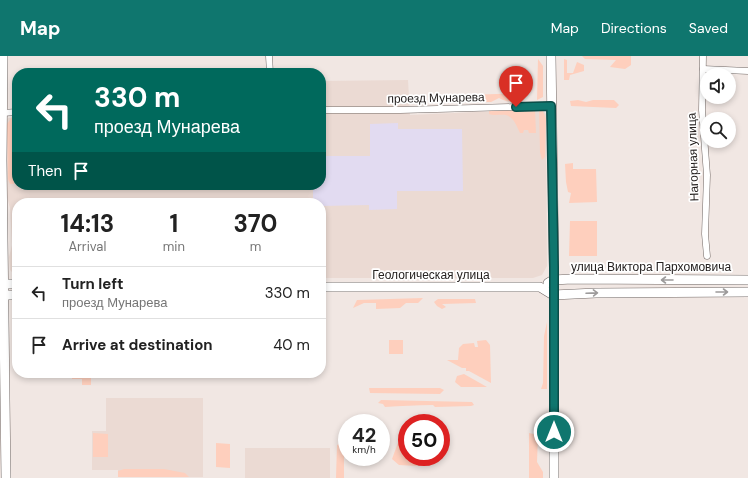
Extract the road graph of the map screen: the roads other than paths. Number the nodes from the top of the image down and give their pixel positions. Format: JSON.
{"nodes":[{"id":1,"x":3,"y":56,"type":"edge"},
{"id":2,"x":269,"y":56,"type":"edge"},
{"id":3,"x":551,"y":56,"type":"edge"},
{"id":4,"x":703,"y":56,"type":"edge"},
{"id":5,"x":270,"y":68,"type":"edge"},
{"id":6,"x":703,"y":68,"type":"edge"},
{"id":7,"x":736,"y":70,"type":"edge"},
{"id":8,"x":748,"y":71,"type":"edge"},
{"id":9,"x":702,"y":104,"type":"edge"},
{"id":10,"x":551,"y":106,"type":"junction"},
{"id":11,"x":326,"y":110,"type":"edge"},
{"id":12,"x":12,"y":112,"type":"edge"},
{"id":13,"x":2,"y":113,"type":"junction"},
{"id":14,"x":707,"y":256,"type":"dead end"},
{"id":15,"x":553,"y":280,"type":"junction"},
{"id":16,"x":748,"y":280,"type":"edge"},
{"id":17,"x":2,"y":284,"type":"edge"},
{"id":18,"x":326,"y":287,"type":"edge"},
{"id":19,"x":540,"y":288,"type":"junction"},
{"id":20,"x":748,"y":292,"type":"edge"},
{"id":21,"x":2,"y":295,"type":"edge"},
{"id":22,"x":554,"y":295,"type":"junction"},
{"id":23,"x":6,"y":478,"type":"edge"},
{"id":24,"x":554,"y":478,"type":"edge"}],
"edges":[{"from":1,"to":13,"type":"main road"},
{"from":2,"to":5,"type":"street"},
{"from":3,"to":10,"type":"main road"},
{"from":4,"to":6,"type":"street","name":"Нагорная улица"},
{"from":7,"to":8,"type":"street"},
{"from":9,"to":14,"type":"street","name":"Нагорная улица"},
{"from":10,"to":11,"type":"street","name":"проезд Мунарева"},
{"from":10,"to":15,"type":"main road"},
{"from":12,"to":13,"type":"street"},
{"from":13,"to":17,"type":"main road"},
{"from":16,"to":15,"type":"main road","name":"улица Виктора Пархомовича","one_way":true},
{"from":15,"to":19,"type":"main road"},
{"from":15,"to":22,"type":"main road"},
{"from":17,"to":21,"type":"main road"},
{"from":18,"to":19,"type":"main road","name":"Геологическая улица"},
{"from":19,"to":22,"type":"main road","name":"Геологическая улица"},
{"from":22,"to":20,"type":"main road","name":"улица Виктора Пархомовича","one_way":true},
{"from":21,"to":23,"type":"main road"},
{"from":22,"to":24,"type":"main road"}]}
